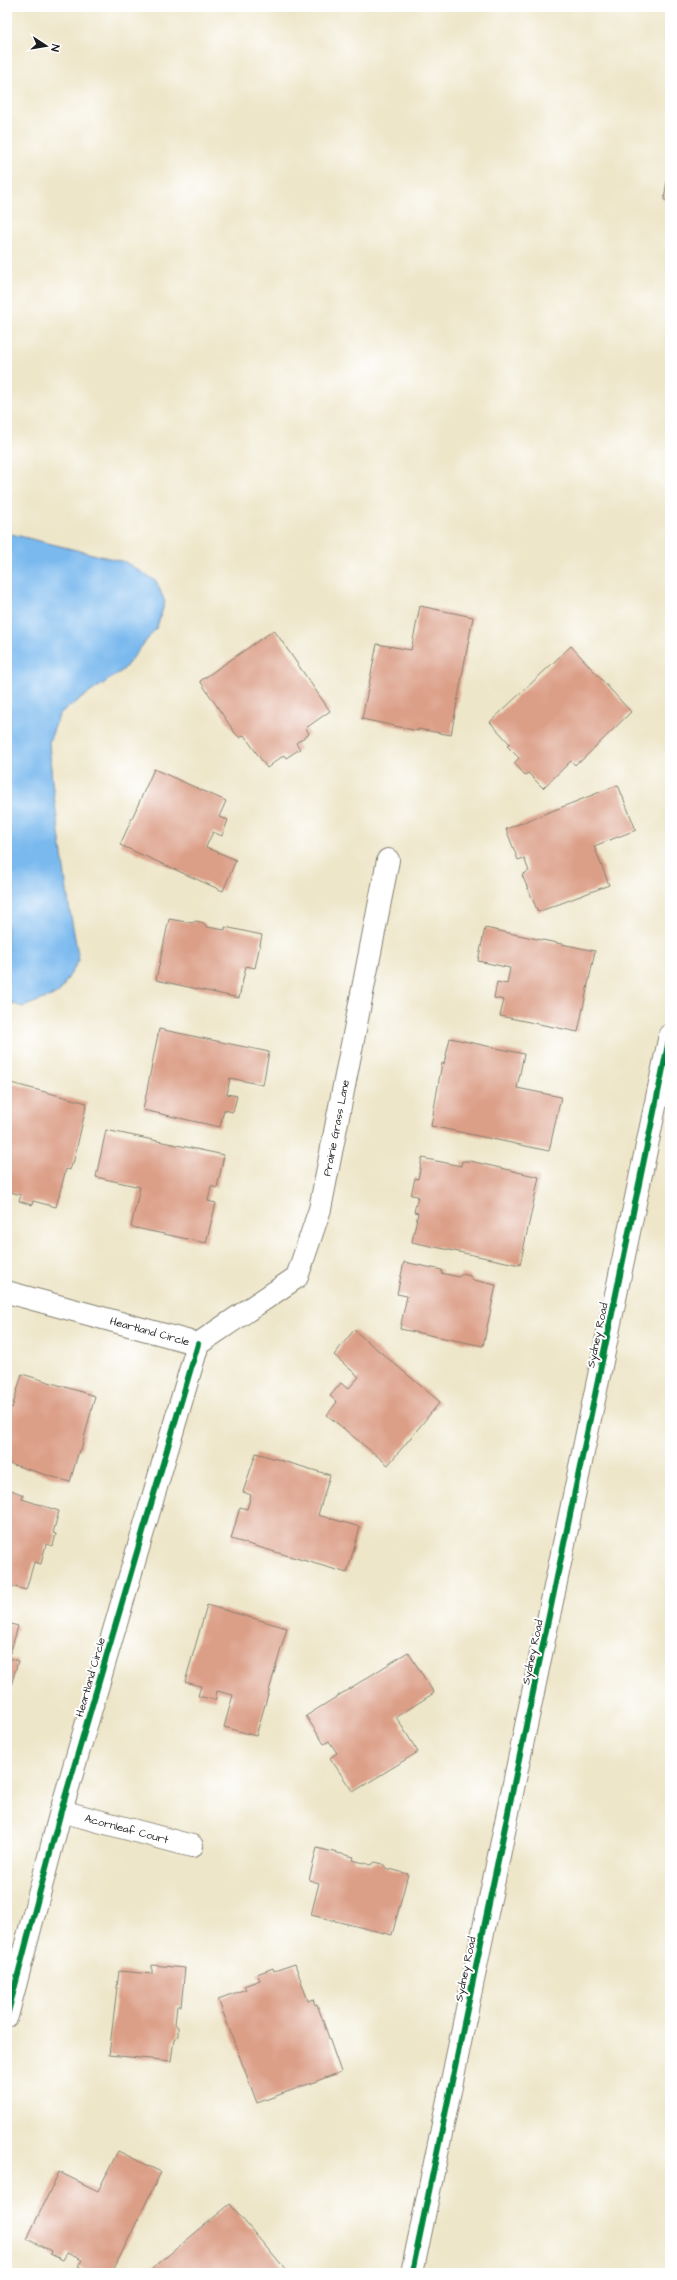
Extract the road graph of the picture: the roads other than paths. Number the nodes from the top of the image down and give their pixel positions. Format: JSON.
{"nodes":[{"id":1,"x":388,"y":860,"type":"dead end"},
{"id":2,"x":670,"y":1035,"type":"edge"},
{"id":3,"x":7,"y":1292,"type":"edge"},
{"id":4,"x":198,"y":1344,"type":"junction"},
{"id":5,"x":61,"y":1812,"type":"junction"},
{"id":6,"x":192,"y":1846,"type":"dead end"},
{"id":7,"x":7,"y":2016,"type":"edge"},
{"id":8,"x":412,"y":2273,"type":"edge"}],
"edges":[{"from":1,"to":4,"type":"street","name":"Prairie Grass Lane"},
{"from":2,"to":8,"type":"street","name":"Sydney Road"},
{"from":3,"to":4,"type":"street","name":"Heartland Circle"},
{"from":4,"to":5,"type":"street","name":"Heartland Circle"},
{"from":5,"to":6,"type":"street","name":"Acornleaf Court"},
{"from":5,"to":7,"type":"street","name":"Heartland Circle"}]}
